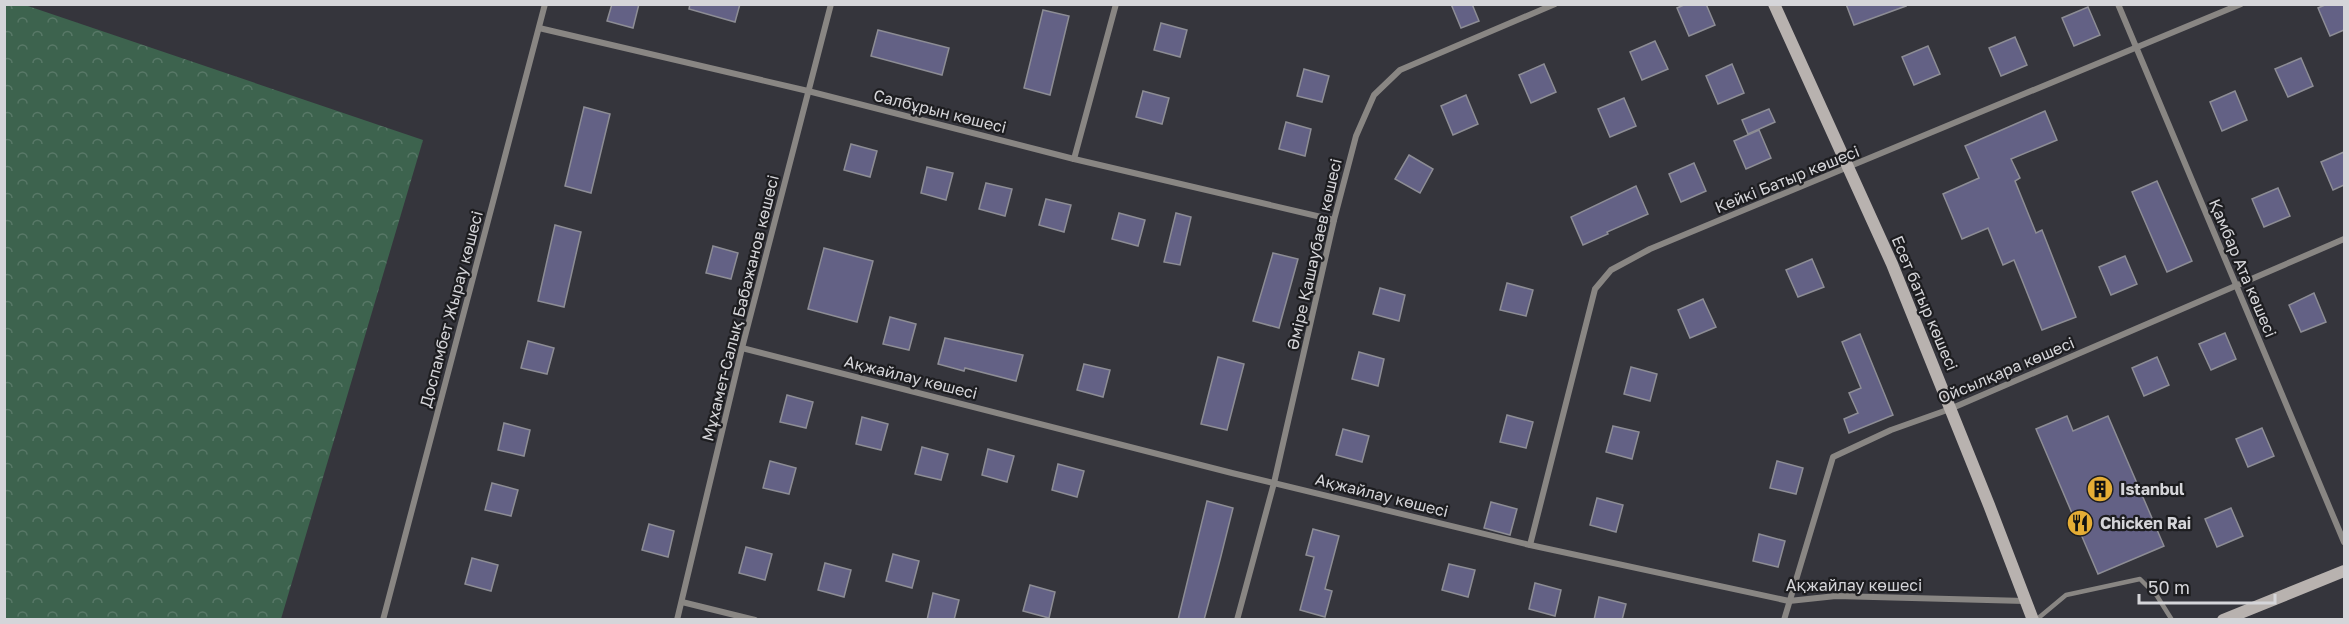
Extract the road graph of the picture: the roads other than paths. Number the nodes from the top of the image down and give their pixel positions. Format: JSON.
{"nodes":[{"id":1,"x":545,"y":4,"type":"edge"},
{"id":2,"x":831,"y":4,"type":"edge"},
{"id":3,"x":1116,"y":4,"type":"edge"},
{"id":4,"x":1556,"y":4,"type":"edge"},
{"id":5,"x":1774,"y":4,"type":"edge"},
{"id":6,"x":2118,"y":4,"type":"edge"},
{"id":7,"x":2241,"y":4,"type":"edge"},
{"id":8,"x":539,"y":28,"type":"junction"},
{"id":9,"x":2137,"y":48,"type":"junction"},
{"id":10,"x":808,"y":91,"type":"junction"},
{"id":11,"x":1074,"y":159,"type":"junction"},
{"id":12,"x":1847,"y":169,"type":"junction"},
{"id":13,"x":1334,"y":220,"type":"junction"},
{"id":14,"x":2344,"y":238,"type":"edge"},
{"id":15,"x":2236,"y":286,"type":"junction"},
{"id":16,"x":742,"y":348,"type":"junction"},
{"id":17,"x":1950,"y":409,"type":"junction"},
{"id":18,"x":1274,"y":483,"type":"junction"},
{"id":19,"x":2344,"y":542,"type":"edge"},
{"id":20,"x":1530,"y":545,"type":"junction"},
{"id":21,"x":2344,"y":572,"type":"edge"},
{"id":22,"x":1789,"y":601,"type":"junction"},
{"id":23,"x":2025,"y":601,"type":"junction"},
{"id":24,"x":682,"y":602,"type":"junction"},
{"id":25,"x":383,"y":620,"type":"edge"},
{"id":26,"x":677,"y":620,"type":"edge"},
{"id":27,"x":755,"y":620,"type":"edge"},
{"id":28,"x":1238,"y":620,"type":"edge"},
{"id":29,"x":1784,"y":620,"type":"edge"},
{"id":30,"x":2035,"y":620,"type":"edge"},
{"id":31,"x":2172,"y":620,"type":"edge"},
{"id":32,"x":2223,"y":620,"type":"edge"}],
"edges":[{"from":1,"to":8,"type":"street","name":"Доспамбет Жырау көшесі"},
{"from":2,"to":10,"type":"street","name":"Мұхамет-Салық Бабажанов көшесі"},
{"from":3,"to":11,"type":"street"},
{"from":4,"to":13,"type":"street","name":"Әміре Қашаубаев көшесі"},
{"from":5,"to":12,"type":"street","name":"Есет батыр көшесі"},
{"from":6,"to":9,"type":"street","name":"Қамбар Ата көшесі"},
{"from":7,"to":9,"type":"street","name":"Кейкі Батыр көшесі"},
{"from":8,"to":10,"type":"street","name":"Салбұрын көшесі"},
{"from":8,"to":25,"type":"street","name":"Доспамбет Жырау көшесі"},
{"from":9,"to":12,"type":"street","name":"Кейкі Батыр көшесі"},
{"from":9,"to":15,"type":"street","name":"Қамбар Ата көшесі"},
{"from":10,"to":11,"type":"street","name":"Салбұрын көшесі"},
{"from":10,"to":16,"type":"street","name":"Мұхамет-Салық Бабажанов көшесі"},
{"from":11,"to":13,"type":"street","name":"Салбұрын көшесі"},
{"from":12,"to":17,"type":"street","name":"Есет батыр көшесі"},
{"from":12,"to":20,"type":"street","name":"Кейкі Батыр көшесі"},
{"from":13,"to":18,"type":"street","name":"Әміре Қашаубаев көшесі"},
{"from":14,"to":15,"type":"street","name":"Ойсылқара көшесі"},
{"from":15,"to":17,"type":"street","name":"Ойсылқара көшесі"},
{"from":15,"to":19,"type":"street","name":"Қамбар Ата көшесі"},
{"from":16,"to":18,"type":"street","name":"Ақжайлау көшесі"},
{"from":16,"to":24,"type":"street","name":"Мұхамет-Салық Бабажанов көшесі"},
{"from":17,"to":22,"type":"street","name":"Ойсылқара көшесі"},
{"from":17,"to":23,"type":"street","name":"Есет батыр көшесі"},
{"from":18,"to":20,"type":"street","name":"Ақжайлау көшесі"},
{"from":18,"to":28,"type":"street","name":"Әміре Қашаубаев көшесі"},
{"from":20,"to":22,"type":"street","name":"Ақжайлау көшесі"},
{"from":21,"to":32,"type":"street"},
{"from":22,"to":23,"type":"street","name":"Ақжайлау көшесі"},
{"from":22,"to":29,"type":"street","name":"Ойсылқара көшесі"},
{"from":23,"to":30,"type":"street","name":"Есет батыр көшесі"},
{"from":24,"to":26,"type":"street","name":"Мұхамет-Салық Бабажанов көшесі"},
{"from":24,"to":27,"type":"street"},
{"from":30,"to":31,"type":"lane"}]}
